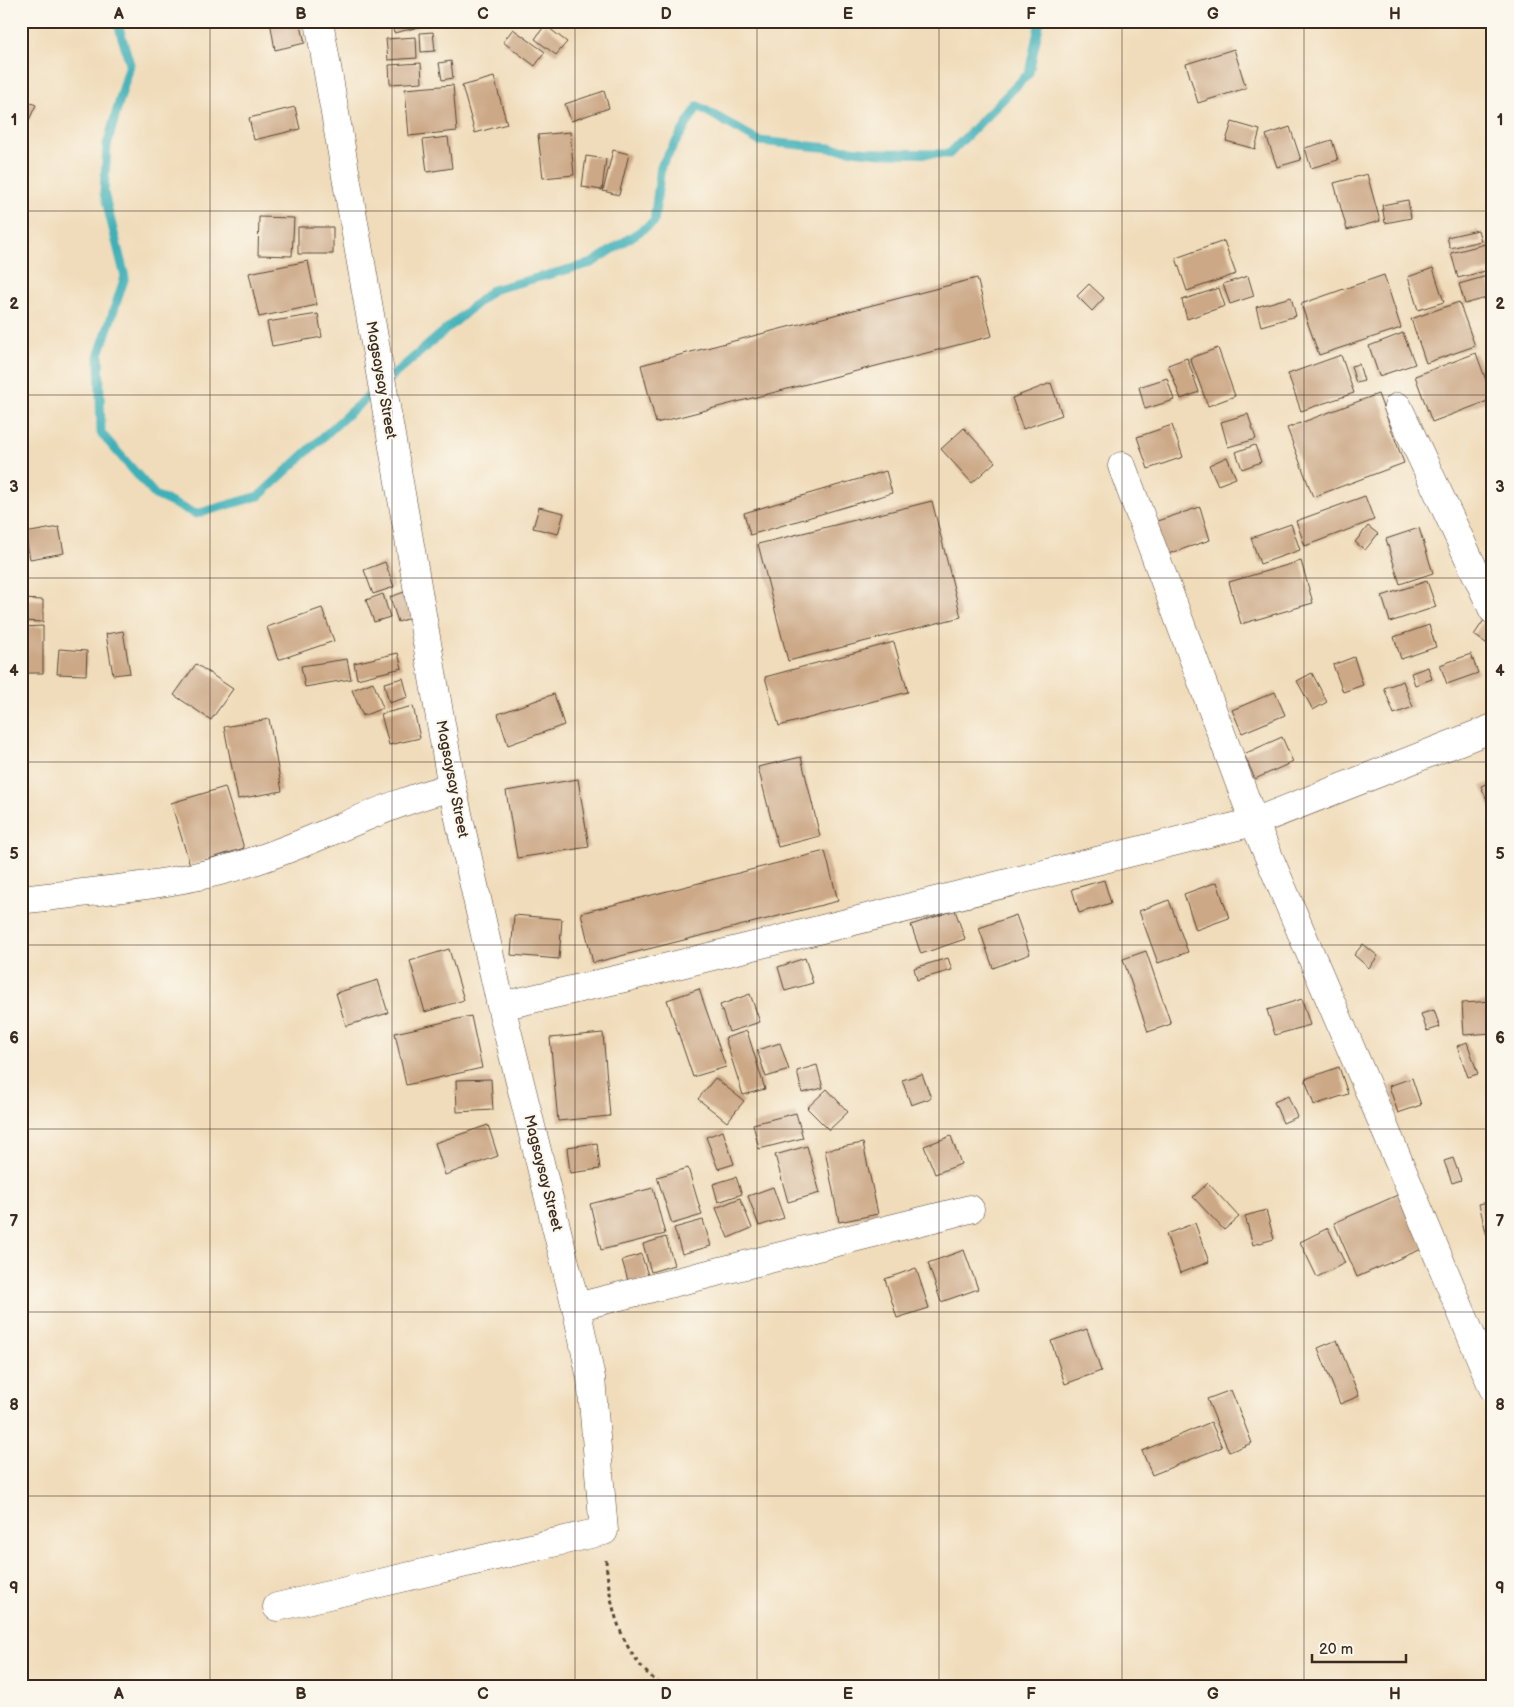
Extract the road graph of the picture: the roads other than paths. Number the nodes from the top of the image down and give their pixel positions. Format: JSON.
{"nodes":[{"id":1,"x":319,"y":21,"type":"edge"},
{"id":2,"x":1398,"y":407,"type":"dead end"},
{"id":3,"x":1122,"y":466,"type":"dead end"},
{"id":4,"x":1493,"y":610,"type":"edge"},
{"id":5,"x":1493,"y":728,"type":"edge"},
{"id":6,"x":452,"y":787,"type":"junction"},
{"id":7,"x":1254,"y":822,"type":"junction"},
{"id":8,"x":21,"y":900,"type":"edge"},
{"id":9,"x":501,"y":1006,"type":"junction"},
{"id":10,"x":970,"y":1209,"type":"dead end"},
{"id":11,"x":576,"y":1307,"type":"junction"},
{"id":12,"x":1493,"y":1388,"type":"edge"},
{"id":13,"x":277,"y":1607,"type":"dead end"}],
"edges":[{"from":1,"to":6,"type":"street","name":"Magsaysay Street"},
{"from":2,"to":4,"type":"street"},
{"from":3,"to":7,"type":"street"},
{"from":5,"to":7,"type":"street"},
{"from":6,"to":8,"type":"street"},
{"from":6,"to":9,"type":"street","name":"Magsaysay Street"},
{"from":7,"to":9,"type":"street"},
{"from":7,"to":12,"type":"street"},
{"from":9,"to":11,"type":"street","name":"Magsaysay Street"},
{"from":10,"to":11,"type":"street"},
{"from":11,"to":13,"type":"street","name":"Magsaysay Street"}]}
